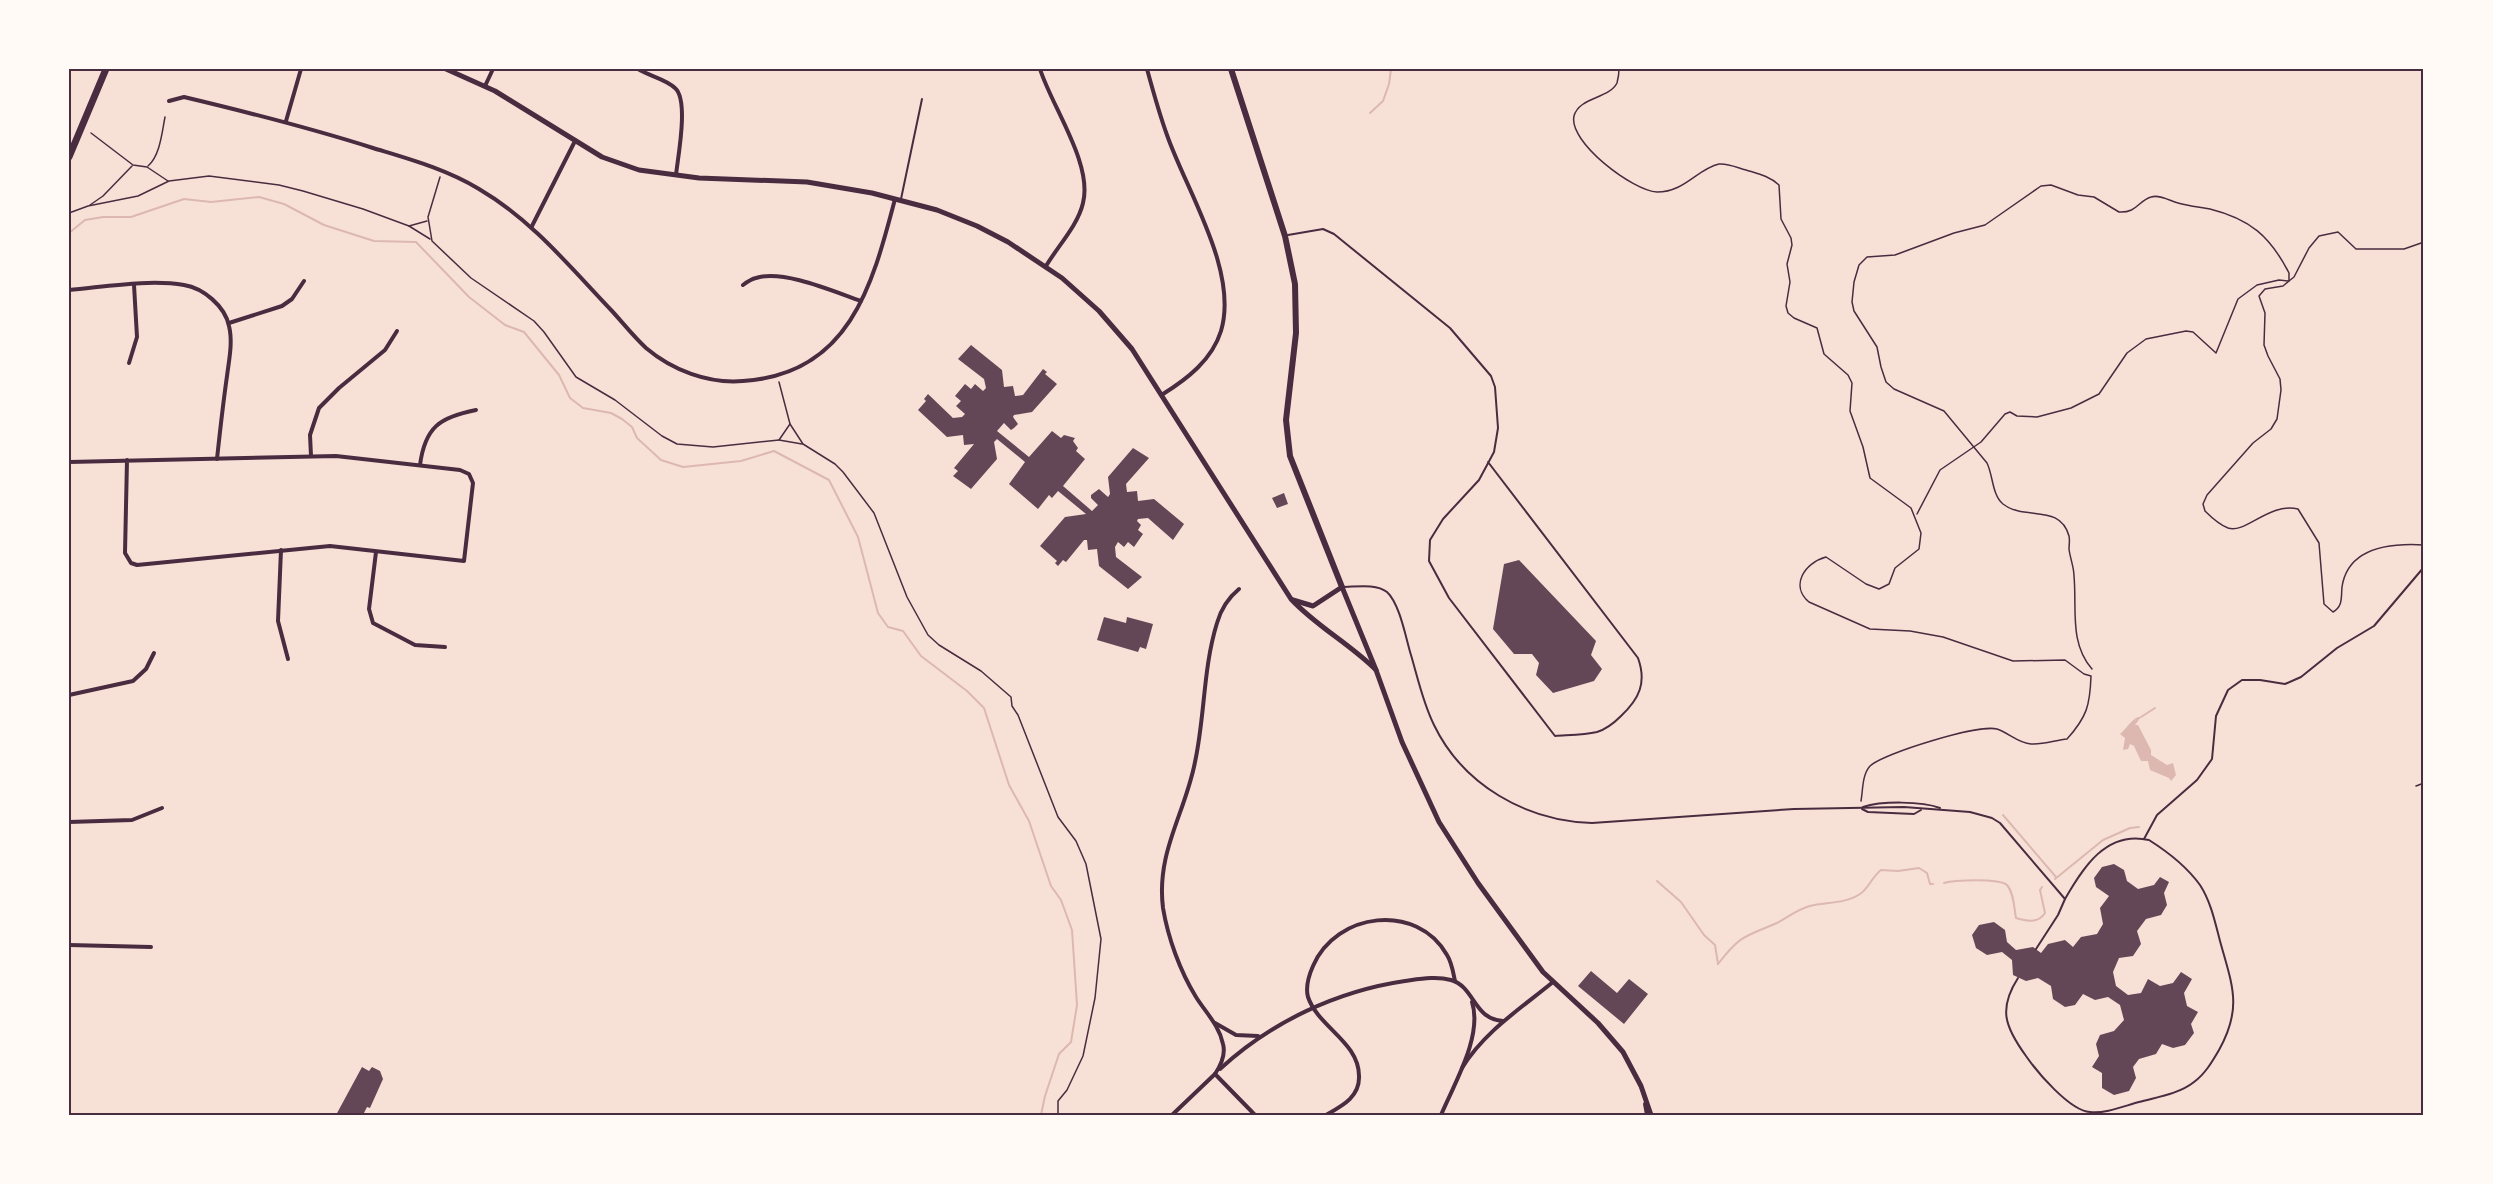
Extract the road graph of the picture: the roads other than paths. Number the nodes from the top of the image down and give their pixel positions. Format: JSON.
{"nodes":[{"id":1,"x":106,"y":69,"type":"edge"},
{"id":2,"x":301,"y":69,"type":"edge"},
{"id":3,"x":446,"y":69,"type":"edge"},
{"id":4,"x":492,"y":69,"type":"edge"},
{"id":5,"x":638,"y":69,"type":"edge"},
{"id":6,"x":1040,"y":69,"type":"edge"},
{"id":7,"x":1147,"y":69,"type":"edge"},
{"id":8,"x":1230,"y":69,"type":"edge"},
{"id":9,"x":485,"y":86,"type":"junction"},
{"id":10,"x":922,"y":99,"type":"dead end"},
{"id":11,"x":169,"y":101,"type":"dead end"},
{"id":12,"x":286,"y":121,"type":"junction"},
{"id":13,"x":575,"y":141,"type":"junction"},
{"id":14,"x":69,"y":158,"type":"edge"},
{"id":15,"x":676,"y":176,"type":"junction"},
{"id":16,"x":898,"y":199,"type":"junction"},
{"id":17,"x":532,"y":226,"type":"junction"},
{"id":18,"x":1285,"y":236,"type":"junction"},
{"id":19,"x":1046,"y":266,"type":"junction"},
{"id":20,"x":304,"y":282,"type":"dead end"},
{"id":21,"x":134,"y":285,"type":"junction"},
{"id":22,"x":743,"y":285,"type":"dead end"},
{"id":23,"x":69,"y":290,"type":"edge"},
{"id":24,"x":861,"y":301,"type":"junction"},
{"id":25,"x":229,"y":323,"type":"junction"},
{"id":26,"x":397,"y":331,"type":"dead end"},
{"id":27,"x":129,"y":363,"type":"dead end"},
{"id":28,"x":1163,"y":394,"type":"junction"},
{"id":29,"x":476,"y":410,"type":"dead end"},
{"id":30,"x":311,"y":456,"type":"junction"},
{"id":31,"x":217,"y":459,"type":"junction"},
{"id":32,"x":127,"y":460,"type":"junction"},
{"id":33,"x":69,"y":462,"type":"edge"},
{"id":34,"x":1488,"y":462,"type":"junction"},
{"id":35,"x":420,"y":465,"type":"junction"},
{"id":36,"x":281,"y":550,"type":"junction"},
{"id":37,"x":376,"y":552,"type":"junction"},
{"id":38,"x":2424,"y":567,"type":"edge"},
{"id":39,"x":1342,"y":587,"type":"junction"},
{"id":40,"x":1239,"y":589,"type":"dead end"},
{"id":41,"x":1292,"y":599,"type":"junction"},
{"id":42,"x":446,"y":647,"type":"dead end"},
{"id":43,"x":154,"y":653,"type":"dead end"},
{"id":44,"x":288,"y":659,"type":"dead end"},
{"id":45,"x":1376,"y":670,"type":"junction"},
{"id":46,"x":69,"y":695,"type":"edge"},
{"id":47,"x":162,"y":808,"type":"dead end"},
{"id":48,"x":1860,"y":808,"type":"junction"},
{"id":49,"x":1923,"y":808,"type":"junction"},
{"id":50,"x":1944,"y":809,"type":"junction"},
{"id":51,"x":69,"y":822,"type":"edge"},
{"id":52,"x":2144,"y":839,"type":"junction"},
{"id":53,"x":2065,"y":899,"type":"junction"},
{"id":54,"x":69,"y":945,"type":"edge"},
{"id":55,"x":152,"y":947,"type":"dead end"},
{"id":56,"x":2036,"y":949,"type":"dead end"},
{"id":57,"x":2018,"y":978,"type":"dead end"},
{"id":58,"x":1455,"y":981,"type":"junction"},
{"id":59,"x":1553,"y":982,"type":"junction"},
{"id":60,"x":1471,"y":998,"type":"junction"},
{"id":61,"x":1314,"y":1008,"type":"junction"},
{"id":62,"x":1503,"y":1021,"type":"junction"},
{"id":63,"x":1215,"y":1022,"type":"junction"},
{"id":64,"x":1262,"y":1035,"type":"junction"},
{"id":65,"x":1462,"y":1068,"type":"junction"},
{"id":66,"x":1215,"y":1074,"type":"junction"},
{"id":67,"x":1172,"y":1115,"type":"edge"},
{"id":68,"x":1255,"y":1115,"type":"edge"},
{"id":69,"x":1326,"y":1115,"type":"edge"},
{"id":70,"x":1441,"y":1115,"type":"edge"},
{"id":71,"x":1649,"y":1115,"type":"edge"}],
"edges":[{"from":1,"to":14,"type":"main road"},
{"from":2,"to":12,"type":"street"},
{"from":3,"to":9,"type":"street"},
{"from":4,"to":9,"type":"street"},
{"from":5,"to":15,"type":"street"},
{"from":6,"to":19,"type":"street"},
{"from":7,"to":28,"type":"street"},
{"from":8,"to":18,"type":"main road"},
{"from":9,"to":13,"type":"street"},
{"from":10,"to":16,"type":"lane"},
{"from":11,"to":12,"type":"street"},
{"from":12,"to":17,"type":"street"},
{"from":13,"to":15,"type":"street"},
{"from":13,"to":17,"type":"street"},
{"from":15,"to":16,"type":"street"},
{"from":16,"to":19,"type":"street"},
{"from":16,"to":24,"type":"street"},
{"from":17,"to":24,"type":"street"},
{"from":18,"to":34,"type":"lane"},
{"from":18,"to":39,"type":"main road"},
{"from":19,"to":28,"type":"street"},
{"from":20,"to":25,"type":"street"},
{"from":21,"to":23,"type":"street"},
{"from":21,"to":25,"type":"street"},
{"from":21,"to":27,"type":"street"},
{"from":22,"to":24,"type":"street"},
{"from":25,"to":31,"type":"street"},
{"from":26,"to":30,"type":"street"},
{"from":28,"to":41,"type":"street"},
{"from":29,"to":35,"type":"street"},
{"from":30,"to":31,"type":"street"},
{"from":30,"to":35,"type":"street"},
{"from":31,"to":32,"type":"street"},
{"from":32,"to":33,"type":"street"},
{"from":32,"to":36,"type":"street"},
{"from":34,"to":34,"type":"lane"},
{"from":35,"to":37,"type":"street"},
{"from":36,"to":37,"type":"street"},
{"from":36,"to":44,"type":"street"},
{"from":37,"to":42,"type":"street"},
{"from":38,"to":52,"type":"lane"},
{"from":39,"to":41,"type":"street"},
{"from":39,"to":45,"type":"street"},
{"from":39,"to":48,"type":"lane"},
{"from":40,"to":63,"type":"street"},
{"from":41,"to":45,"type":"street"},
{"from":43,"to":46,"type":"street"},
{"from":45,"to":59,"type":"street"},
{"from":47,"to":51,"type":"street"},
{"from":48,"to":49,"type":"lane"},
{"from":48,"to":49,"type":"lane"},
{"from":48,"to":50,"type":"lane"},
{"from":49,"to":50,"type":"lane"},
{"from":50,"to":53,"type":"lane"},
{"from":52,"to":53,"type":"lane"},
{"from":52,"to":57,"type":"lane"},
{"from":53,"to":56,"type":"lane"},
{"from":54,"to":55,"type":"street"},
{"from":58,"to":60,"type":"street"},
{"from":58,"to":61,"type":"street"},
{"from":58,"to":61,"type":"street"},
{"from":59,"to":62,"type":"street"},
{"from":59,"to":71,"type":"street"},
{"from":60,"to":62,"type":"street"},
{"from":60,"to":65,"type":"street"},
{"from":61,"to":64,"type":"street"},
{"from":61,"to":69,"type":"street"},
{"from":62,"to":65,"type":"street"},
{"from":63,"to":64,"type":"street"},
{"from":63,"to":66,"type":"street"},
{"from":64,"to":66,"type":"street"},
{"from":65,"to":70,"type":"street"},
{"from":66,"to":67,"type":"street"},
{"from":66,"to":68,"type":"street"}]}
